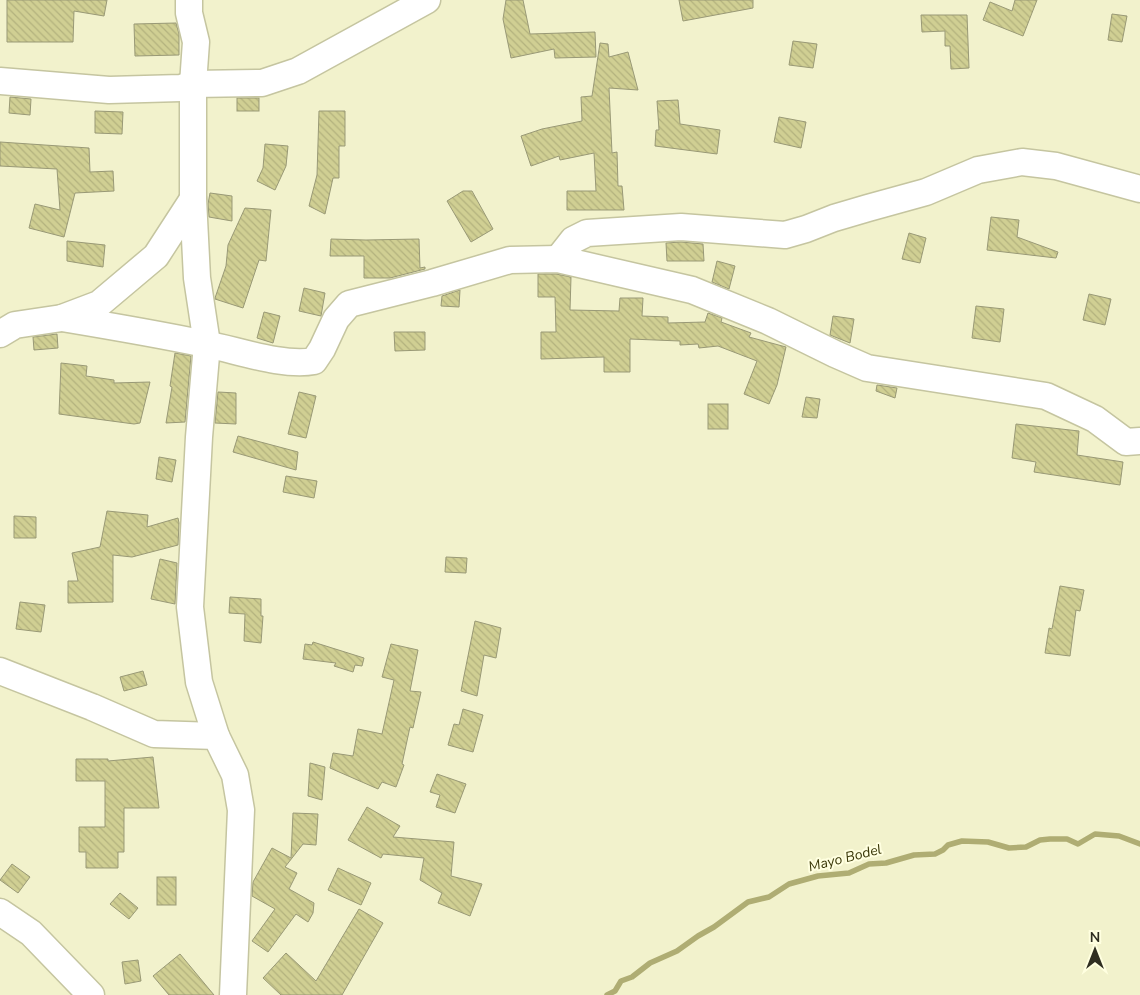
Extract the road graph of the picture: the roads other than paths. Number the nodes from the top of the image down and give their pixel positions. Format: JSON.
{"nodes":[{"id":1,"x":189,"y":0,"type":"edge"},
{"id":2,"x":427,"y":0,"type":"edge"},
{"id":3,"x":0,"y":81,"type":"edge"},
{"id":4,"x":193,"y":84,"type":"junction"},
{"id":5,"x":1140,"y":189,"type":"edge"},
{"id":6,"x":193,"y":199,"type":"junction"},
{"id":7,"x":558,"y":259,"type":"junction"},
{"id":8,"x":62,"y":318,"type":"junction"},
{"id":9,"x":0,"y":334,"type":"edge"},
{"id":10,"x":206,"y":344,"type":"junction"},
{"id":11,"x":1140,"y":441,"type":"edge"},
{"id":12,"x":0,"y":671,"type":"edge"},
{"id":13,"x":216,"y":736,"type":"junction"},
{"id":14,"x":0,"y":912,"type":"edge"},
{"id":15,"x":91,"y":995,"type":"edge"},
{"id":16,"x":233,"y":995,"type":"edge"}],
"edges":[{"from":1,"to":4,"type":"street"},
{"from":2,"to":4,"type":"street"},
{"from":3,"to":4,"type":"street"},
{"from":4,"to":6,"type":"street"},
{"from":5,"to":7,"type":"street"},
{"from":6,"to":8,"type":"street"},
{"from":6,"to":10,"type":"street"},
{"from":7,"to":10,"type":"street"},
{"from":7,"to":11,"type":"street"},
{"from":8,"to":9,"type":"street"},
{"from":8,"to":10,"type":"street"},
{"from":10,"to":13,"type":"street"},
{"from":12,"to":13,"type":"street"},
{"from":13,"to":16,"type":"street"},
{"from":14,"to":15,"type":"street"}]}
